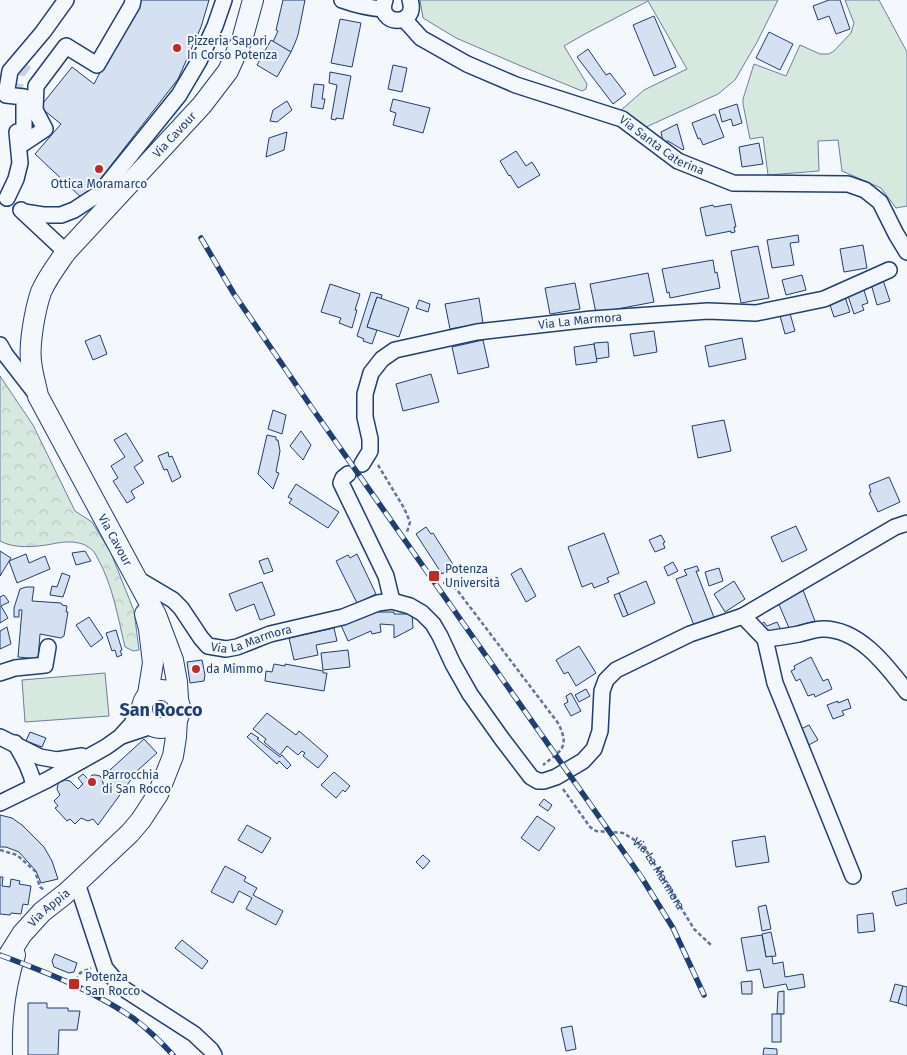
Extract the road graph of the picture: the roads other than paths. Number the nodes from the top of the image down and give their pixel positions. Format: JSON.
{"nodes":[{"id":1,"x":66,"y":0,"type":"edge"},
{"id":2,"x":134,"y":0,"type":"edge"},
{"id":3,"x":224,"y":0,"type":"edge"},
{"id":4,"x":253,"y":0,"type":"edge"},
{"id":5,"x":342,"y":0,"type":"edge"},
{"id":6,"x":410,"y":0,"type":"edge"},
{"id":7,"x":384,"y":4,"type":"edge"},
{"id":8,"x":404,"y":19,"type":"junction"},
{"id":9,"x":14,"y":98,"type":"tunnel mouth"},
{"id":10,"x":4,"y":199,"type":"edge"},
{"id":11,"x":24,"y":212,"type":"junction"},
{"id":12,"x":66,"y":252,"type":"junction"},
{"id":13,"x":907,"y":252,"type":"edge"},
{"id":14,"x":889,"y":270,"type":"dead end"},
{"id":15,"x":0,"y":345,"type":"edge"},
{"id":16,"x":38,"y":396,"type":"junction"},
{"id":17,"x":366,"y":458,"type":"road end"},
{"id":18,"x":348,"y":474,"type":"dead end"},
{"id":19,"x":907,"y":522,"type":"edge"},
{"id":20,"x":136,"y":578,"type":"junction"},
{"id":21,"x":392,"y":602,"type":"junction"},
{"id":22,"x":742,"y":616,"type":"junction"},
{"id":23,"x":765,"y":639,"type":"junction"},
{"id":24,"x":48,"y":647,"type":"dead end"},
{"id":25,"x":0,"y":672,"type":"edge"},
{"id":26,"x":907,"y":692,"type":"edge"},
{"id":27,"x":145,"y":701,"type":"junction"},
{"id":28,"x":167,"y":718,"type":"junction"},
{"id":29,"x":0,"y":737,"type":"edge"},
{"id":30,"x":120,"y":737,"type":"junction"},
{"id":31,"x":15,"y":743,"type":"junction"},
{"id":32,"x":93,"y":754,"type":"junction"},
{"id":33,"x":34,"y":786,"type":"junction"},
{"id":34,"x":0,"y":802,"type":"edge"},
{"id":35,"x":853,"y":876,"type":"dead end"},
{"id":36,"x":77,"y":883,"type":"junction"},
{"id":37,"x":22,"y":934,"type":"junction"},
{"id":38,"x":0,"y":969,"type":"edge"},
{"id":39,"x":1,"y":1014,"type":"edge"},
{"id":40,"x":2,"y":1055,"type":"edge"},
{"id":41,"x":214,"y":1055,"type":"edge"}],
"edges":[{"from":1,"to":2,"type":"street"},
{"from":3,"to":11,"type":"street","name":"Via Cavour"},
{"from":4,"to":12,"type":"main road","name":"Via Cavour"},
{"from":5,"to":7,"type":"street","name":"Via Santa Caterina"},
{"from":6,"to":8,"type":"street"},
{"from":7,"to":8,"type":"street","name":"Via Santa Caterina"},
{"from":8,"to":13,"type":"street","name":"Via Santa Caterina"},
{"from":9,"to":10,"type":"street"},
{"from":10,"to":11,"type":"street"},
{"from":11,"to":12,"type":"street"},
{"from":12,"to":16,"type":"main road","name":"Via Cavour"},
{"from":14,"to":17,"type":"street","name":"Via La Marmora"},
{"from":15,"to":16,"type":"street","name":"Via Cavour"},
{"from":16,"to":20,"type":"main road","name":"Via Cavour"},
{"from":18,"to":21,"type":"street"},
{"from":19,"to":22,"type":"street"},
{"from":20,"to":21,"type":"street","name":"Via La Marmora"},
{"from":20,"to":27,"type":"main road","name":"Via Cavour"},
{"from":20,"to":28,"type":"main road","name":"Via Cavour"},
{"from":21,"to":22,"type":"street","name":"Via La Marmora"},
{"from":22,"to":23,"type":"street"},
{"from":23,"to":26,"type":"street"},
{"from":23,"to":35,"type":"street"},
{"from":24,"to":25,"type":"street"},
{"from":27,"to":28,"type":"main road","name":"Via Cavour"},
{"from":27,"to":28,"type":"main road"},
{"from":27,"to":30,"type":"street","name":"Via Cavour"},
{"from":28,"to":30,"type":"street","name":"Via Cavour"},
{"from":28,"to":36,"type":"main road","name":"Via Cavour"},
{"from":29,"to":31,"type":"street"},
{"from":30,"to":32,"type":"street","name":"Via Cavour"},
{"from":31,"to":32,"type":"street"},
{"from":31,"to":33,"type":"street"},
{"from":32,"to":33,"type":"street","name":"Via Cavour"},
{"from":33,"to":34,"type":"street","name":"Via Cavour"},
{"from":36,"to":37,"type":"main road","name":"Via Appia"},
{"from":36,"to":41,"type":"street"},
{"from":37,"to":38,"type":"main road","name":"Via Appia"},
{"from":37,"to":39,"type":"main road","name":"Via Appia"},
{"from":39,"to":40,"type":"main road","name":"Via Appia"}]}
